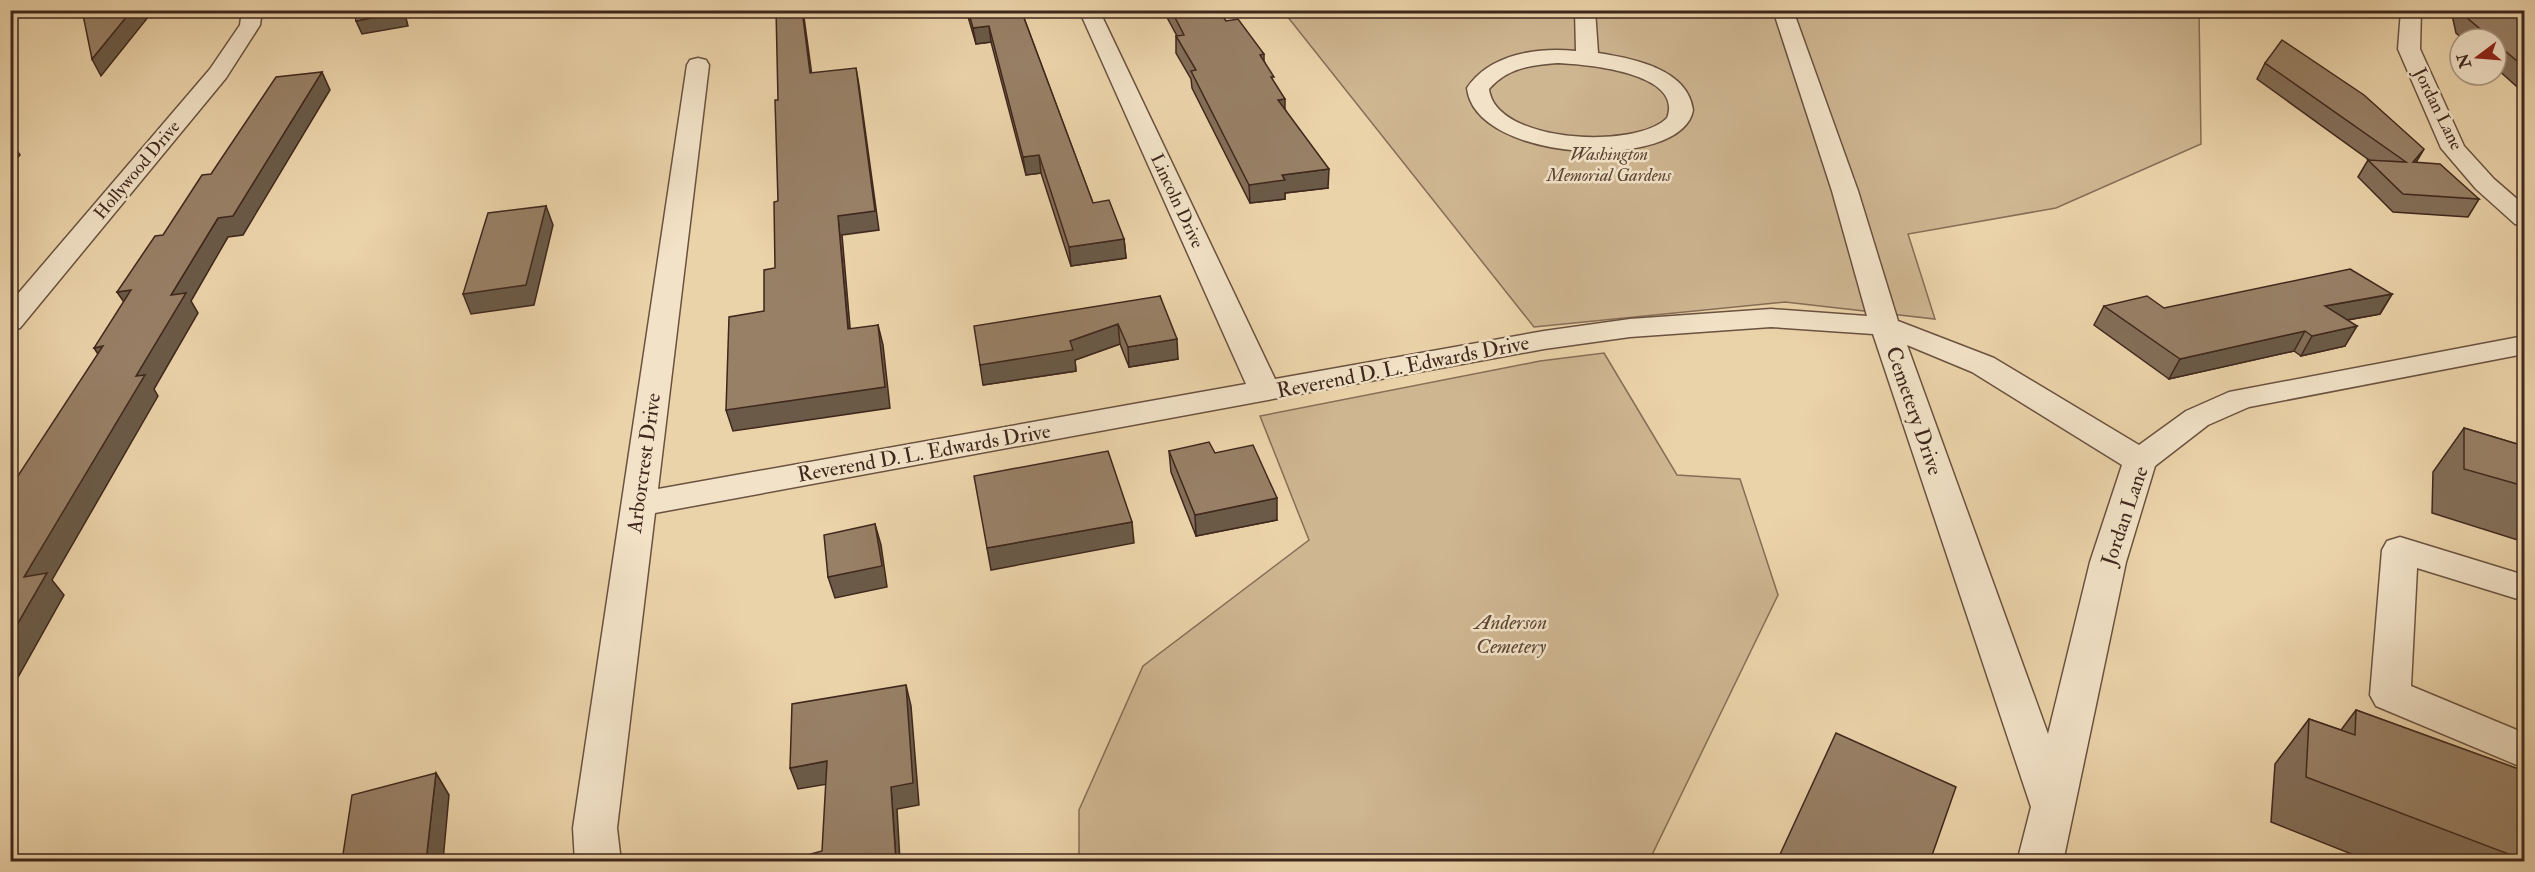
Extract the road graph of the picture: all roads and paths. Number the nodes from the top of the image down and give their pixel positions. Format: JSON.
{"nodes":[{"id":1,"x":252,"y":10,"type":"edge"},
{"id":2,"x":1089,"y":10,"type":"edge"},
{"id":3,"x":1585,"y":10,"type":"edge"},
{"id":4,"x":1783,"y":10,"type":"edge"},
{"id":5,"x":2411,"y":10,"type":"edge"},
{"id":6,"x":1587,"y":58,"type":"junction"},
{"id":7,"x":698,"y":65,"type":"dead end"},
{"id":8,"x":2524,"y":218,"type":"edge"},
{"id":9,"x":10,"y":322,"type":"edge"},
{"id":10,"x":1885,"y":326,"type":"junction"},
{"id":11,"x":2524,"y":345,"type":"edge"},
{"id":12,"x":1265,"y":392,"type":"junction"},
{"id":13,"x":2140,"y":461,"type":"junction"},
{"id":14,"x":639,"y":504,"type":"junction"},
{"id":15,"x":2524,"y":588,"type":"edge"},
{"id":16,"x":2524,"y":751,"type":"edge"},
{"id":17,"x":2053,"y":808,"type":"junction"},
{"id":18,"x":598,"y":861,"type":"edge"},
{"id":19,"x":2040,"y":861,"type":"edge"}],
"edges":[{"from":1,"to":9,"type":"street","name":"Hollywood Drive"},
{"from":2,"to":12,"type":"street","name":"Lincoln Drive"},
{"from":3,"to":6,"type":"street"},
{"from":4,"to":10,"type":"street","name":"Cemetery Drive"},
{"from":5,"to":8,"type":"street","name":"Jordan Lane"},
{"from":6,"to":6,"type":"street"},
{"from":7,"to":14,"type":"street","name":"Arborcrest Drive"},
{"from":10,"to":12,"type":"street","name":"Reverend D. L. Edwards Drive"},
{"from":10,"to":13,"type":"street","name":"Reverend D. L. Edwards Drive"},
{"from":10,"to":17,"type":"street","name":"Cemetery Drive"},
{"from":11,"to":13,"type":"street","name":"Jordan Lane"},
{"from":12,"to":14,"type":"street","name":"Reverend D. L. Edwards Drive"},
{"from":13,"to":17,"type":"street","name":"Jordan Lane"},
{"from":14,"to":18,"type":"street","name":"Arborcrest Drive"},
{"from":15,"to":16,"type":"street"},
{"from":17,"to":19,"type":"street","name":"Jordan Lane"}]}
